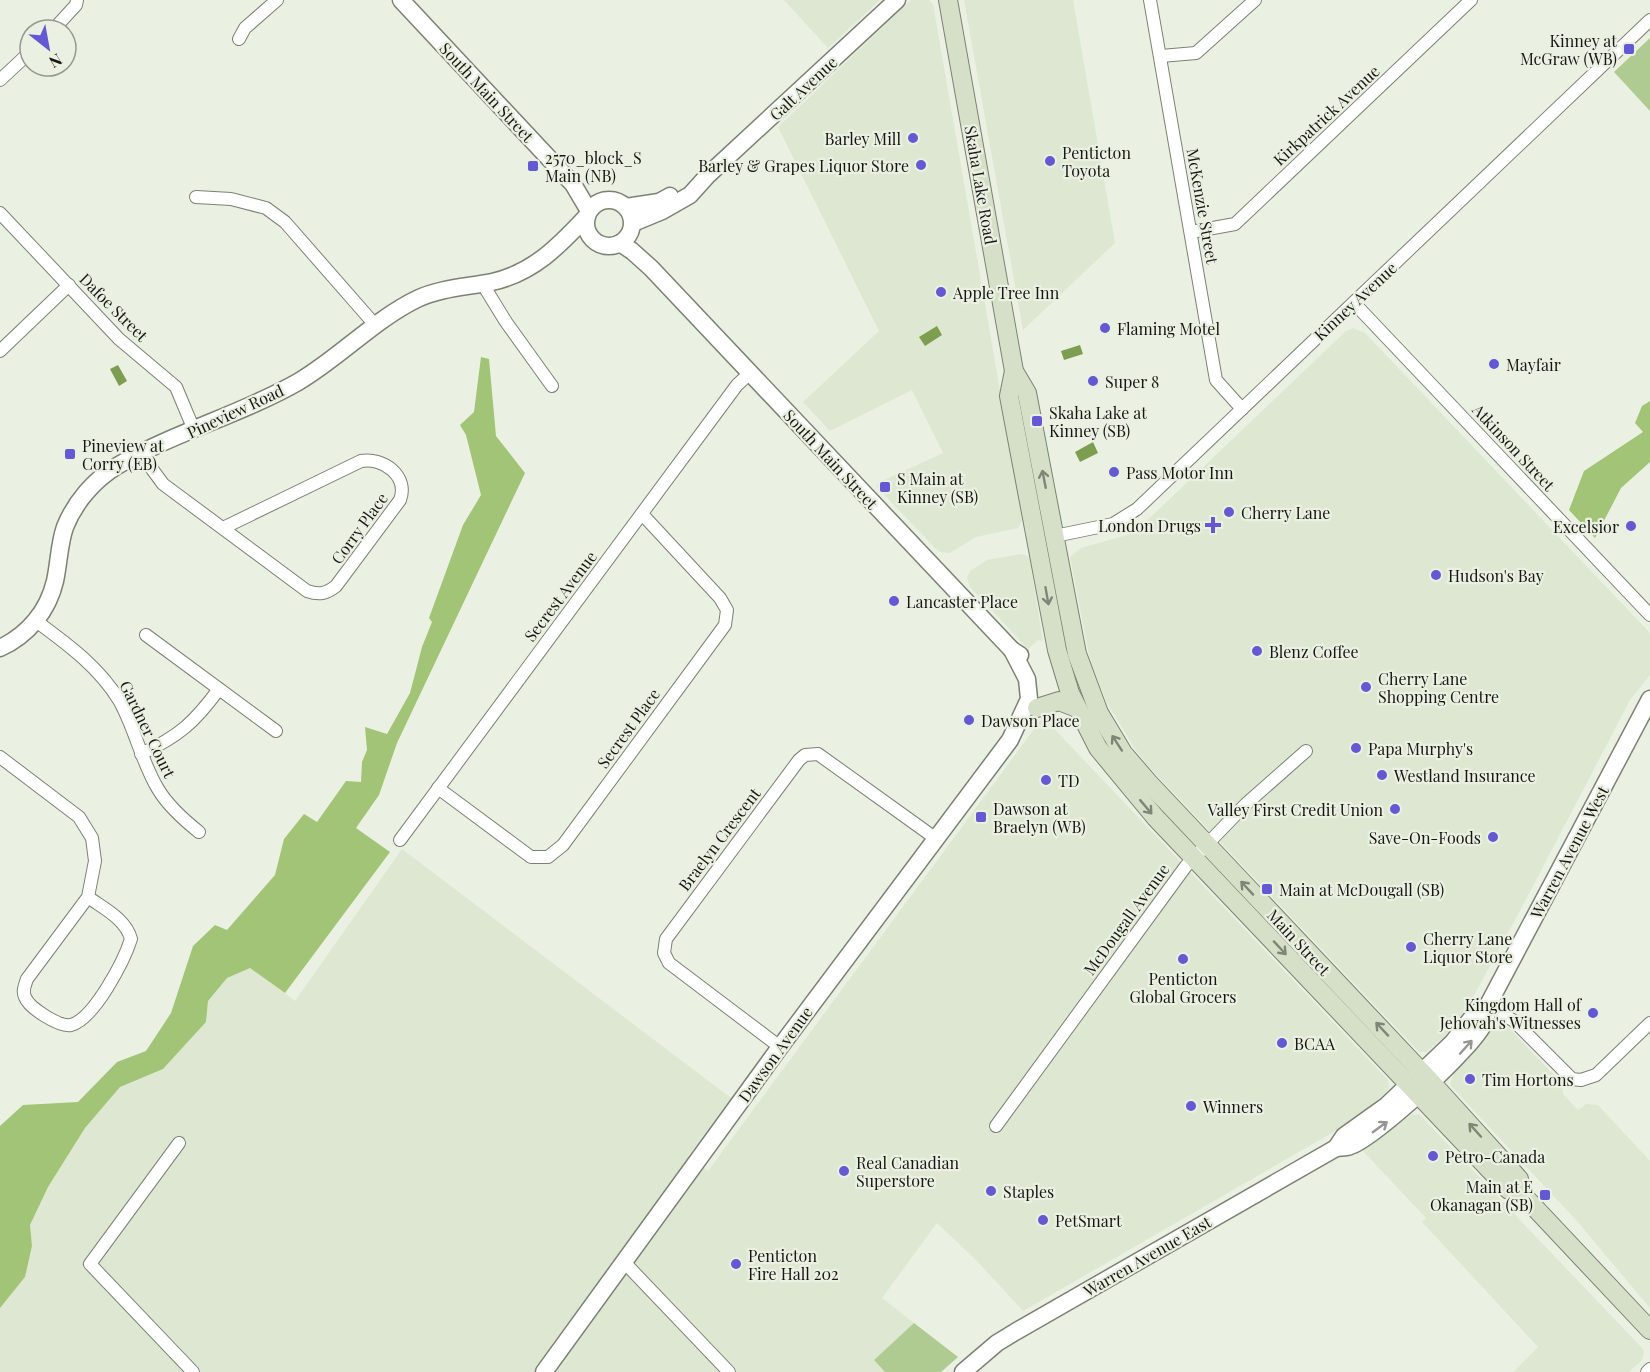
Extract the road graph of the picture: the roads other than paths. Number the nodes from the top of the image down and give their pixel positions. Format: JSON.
{"nodes":[{"id":1,"x":77,"y":0,"type":"edge"},
{"id":2,"x":277,"y":0,"type":"edge"},
{"id":3,"x":401,"y":0,"type":"edge"},
{"id":4,"x":897,"y":0,"type":"edge"},
{"id":5,"x":948,"y":0,"type":"edge"},
{"id":6,"x":1150,"y":0,"type":"edge"},
{"id":7,"x":1255,"y":0,"type":"edge"},
{"id":8,"x":1471,"y":0,"type":"edge"},
{"id":9,"x":64,"y":18,"type":"edge"},
{"id":10,"x":1650,"y":20,"type":"edge"},
{"id":11,"x":239,"y":39,"type":"dead end"},
{"id":12,"x":1161,"y":56,"type":"junction"},
{"id":13,"x":18,"y":63,"type":"edge"},
{"id":14,"x":0,"y":80,"type":"edge"},
{"id":15,"x":708,"y":175,"type":"junction"},
{"id":16,"x":573,"y":184,"type":"junction"},
{"id":17,"x":196,"y":197,"type":"dead end"},
{"id":18,"x":604,"y":200,"type":"junction"},
{"id":19,"x":626,"y":207,"type":"junction"},
{"id":20,"x":0,"y":213,"type":"edge"},
{"id":21,"x":588,"y":214,"type":"junction"},
{"id":22,"x":632,"y":226,"type":"junction"},
{"id":23,"x":1191,"y":232,"type":"junction"},
{"id":24,"x":597,"y":243,"type":"junction"},
{"id":25,"x":620,"y":243,"type":"junction"},
{"id":26,"x":550,"y":254,"type":"junction"},
{"id":27,"x":651,"y":267,"type":"junction"},
{"id":28,"x":482,"y":283,"type":"junction"},
{"id":29,"x":69,"y":285,"type":"junction"},
{"id":30,"x":1354,"y":303,"type":"junction"},
{"id":31,"x":376,"y":326,"type":"junction"},
{"id":32,"x":0,"y":351,"type":"edge"},
{"id":33,"x":1014,"y":371,"type":"junction"},
{"id":34,"x":750,"y":373,"type":"junction"},
{"id":35,"x":552,"y":386,"type":"dead end"},
{"id":36,"x":1242,"y":409,"type":"junction"},
{"id":37,"x":194,"y":430,"type":"junction"},
{"id":38,"x":145,"y":452,"type":"junction"},
{"id":39,"x":642,"y":514,"type":"junction"},
{"id":40,"x":223,"y":528,"type":"junction"},
{"id":41,"x":1055,"y":536,"type":"junction"},
{"id":42,"x":1037,"y":538,"type":"junction"},
{"id":43,"x":1650,"y":615,"type":"edge"},
{"id":44,"x":36,"y":621,"type":"junction"},
{"id":45,"x":146,"y":635,"type":"dead end"},
{"id":46,"x":0,"y":648,"type":"edge"},
{"id":47,"x":1087,"y":684,"type":"joint"},
{"id":48,"x":219,"y":689,"type":"junction"},
{"id":49,"x":1650,"y":699,"type":"edge"},
{"id":50,"x":1035,"y":702,"type":"junction"},
{"id":51,"x":1077,"y":708,"type":"junction"},
{"id":52,"x":276,"y":731,"type":"dead end"},
{"id":53,"x":1306,"y":752,"type":"dead end"},
{"id":54,"x":141,"y":754,"type":"junction"},
{"id":55,"x":0,"y":757,"type":"edge"},
{"id":56,"x":438,"y":788,"type":"junction"},
{"id":57,"x":199,"y":832,"type":"dead end"},
{"id":58,"x":934,"y":838,"type":"junction"},
{"id":59,"x":400,"y":840,"type":"dead end"},
{"id":60,"x":1200,"y":850,"type":"junction"},
{"id":61,"x":88,"y":897,"type":"junction"},
{"id":62,"x":1488,"y":1005,"type":"junction"},
{"id":63,"x":1650,"y":1023,"type":"edge"},
{"id":64,"x":780,"y":1047,"type":"junction"},
{"id":65,"x":1420,"y":1083,"type":"junction"},
{"id":66,"x":996,"y":1126,"type":"dead end"},
{"id":67,"x":179,"y":1143,"type":"dead end"},
{"id":68,"x":624,"y":1262,"type":"junction"},
{"id":69,"x":1650,"y":1330,"type":"edge"},
{"id":70,"x":1650,"y":1369,"type":"edge"},
{"id":71,"x":193,"y":1372,"type":"edge"},
{"id":72,"x":544,"y":1372,"type":"edge"},
{"id":73,"x":729,"y":1372,"type":"edge"},
{"id":74,"x":963,"y":1372,"type":"edge"},
{"id":75,"x":1647,"y":1372,"type":"edge"}],
"edges":[{"from":1,"to":9,"type":"street"},
{"from":2,"to":11,"type":"street"},
{"from":3,"to":16,"type":"street","name":"South Main Street"},
{"from":4,"to":15,"type":"street","name":"Galt Avenue"},
{"from":5,"to":33,"type":"main road","name":"Skaha Lake Road"},
{"from":6,"to":12,"type":"street","name":"McKenzie Street"},
{"from":7,"to":12,"type":"street"},
{"from":8,"to":23,"type":"street","name":"Kirkpatrick Avenue"},
{"from":10,"to":30,"type":"street","name":"Kinney Avenue"},
{"from":12,"to":23,"type":"street","name":"McKenzie Street"},
{"from":13,"to":14,"type":"street"},
{"from":15,"to":19,"type":"street","name":"Galt Avenue"},
{"from":15,"to":22,"type":"street","name":"Galt Avenue"},
{"from":16,"to":18,"type":"street","name":"South Main Street"},
{"from":16,"to":21,"type":"street","name":"South Main Street"},
{"from":17,"to":31,"type":"street"},
{"from":18,"to":19,"type":"street"},
{"from":18,"to":21,"type":"street"},
{"from":19,"to":22,"type":"street"},
{"from":20,"to":29,"type":"street","name":"Dafoe Street"},
{"from":21,"to":24,"type":"street"},
{"from":21,"to":26,"type":"street","name":"Pineview Road"},
{"from":22,"to":25,"type":"street"},
{"from":22,"to":27,"type":"street","name":"South Main Street"},
{"from":23,"to":36,"type":"street","name":"McKenzie Street"},
{"from":24,"to":25,"type":"street"},
{"from":24,"to":26,"type":"street","name":"Pineview Road"},
{"from":25,"to":27,"type":"street","name":"South Main Street"},
{"from":26,"to":28,"type":"street","name":"Pineview Road"},
{"from":27,"to":34,"type":"street","name":"South Main Street"},
{"from":28,"to":31,"type":"street","name":"Pineview Road"},
{"from":28,"to":35,"type":"street"},
{"from":29,"to":32,"type":"street"},
{"from":29,"to":37,"type":"street","name":"Dafoe Street"},
{"from":30,"to":36,"type":"street","name":"Kinney Avenue"},
{"from":30,"to":43,"type":"street","name":"Atkinson Street"},
{"from":31,"to":37,"type":"street","name":"Pineview Road"},
{"from":41,"to":33,"type":"main road","name":"Skaha Lake Road","one_way":true},
{"from":33,"to":42,"type":"main road","name":"Skaha Lake Road"},
{"from":34,"to":39,"type":"street","name":"Secrest Avenue"},
{"from":34,"to":50,"type":"street","name":"South Main Street"},
{"from":36,"to":41,"type":"street","name":"Kinney Avenue"},
{"from":37,"to":38,"type":"street","name":"Pineview Road"},
{"from":38,"to":40,"type":"street","name":"Corry Place"},
{"from":38,"to":44,"type":"street","name":"Pineview Road"},
{"from":39,"to":56,"type":"street","name":"Secrest Avenue"},
{"from":39,"to":56,"type":"street","name":"Secrest Place"},
{"from":40,"to":40,"type":"street","name":"Corry Place"},
{"from":41,"to":42,"type":"street","name":"Kinney Avenue"},
{"from":41,"to":47,"type":"main road","name":"Skaha Lake Road"},
{"from":42,"to":51,"type":"main road","name":"Skaha Lake Road","one_way":true},
{"from":44,"to":46,"type":"street","name":"Pineview Road"},
{"from":44,"to":54,"type":"street","name":"Gardner Court"},
{"from":45,"to":48,"type":"street"},
{"from":60,"to":47,"type":"main road","name":"Main Street","one_way":true},
{"from":48,"to":52,"type":"street"},
{"from":48,"to":54,"type":"street"},
{"from":49,"to":62,"type":"street","name":"Warren Avenue West"},
{"from":50,"to":51,"type":"main road"},
{"from":50,"to":58,"type":"street","name":"Dawson Avenue"},
{"from":51,"to":60,"type":"main road","name":"Main Street","one_way":true},
{"from":53,"to":60,"type":"street","name":"McDougall Avenue"},
{"from":54,"to":57,"type":"street","name":"Gardner Court"},
{"from":55,"to":61,"type":"street"},
{"from":56,"to":59,"type":"street","name":"Secrest Avenue"},
{"from":58,"to":64,"type":"street","name":"Dawson Avenue"},
{"from":58,"to":64,"type":"street","name":"Braelyn Crescent"},
{"from":60,"to":65,"type":"main road","name":"Main Street"},
{"from":60,"to":66,"type":"street","name":"McDougall Avenue"},
{"from":61,"to":61,"type":"street"},
{"from":62,"to":63,"type":"street"},
{"from":62,"to":65,"type":"street","name":"Warren Avenue West"},
{"from":64,"to":68,"type":"street","name":"Dawson Avenue"},
{"from":65,"to":69,"type":"main road","name":"Main Street"},
{"from":65,"to":74,"type":"street","name":"Warren Avenue East"},
{"from":67,"to":71,"type":"street"},
{"from":68,"to":72,"type":"street","name":"Dawson Avenue"},
{"from":68,"to":73,"type":"street"},
{"from":70,"to":75,"type":"street"}]}
